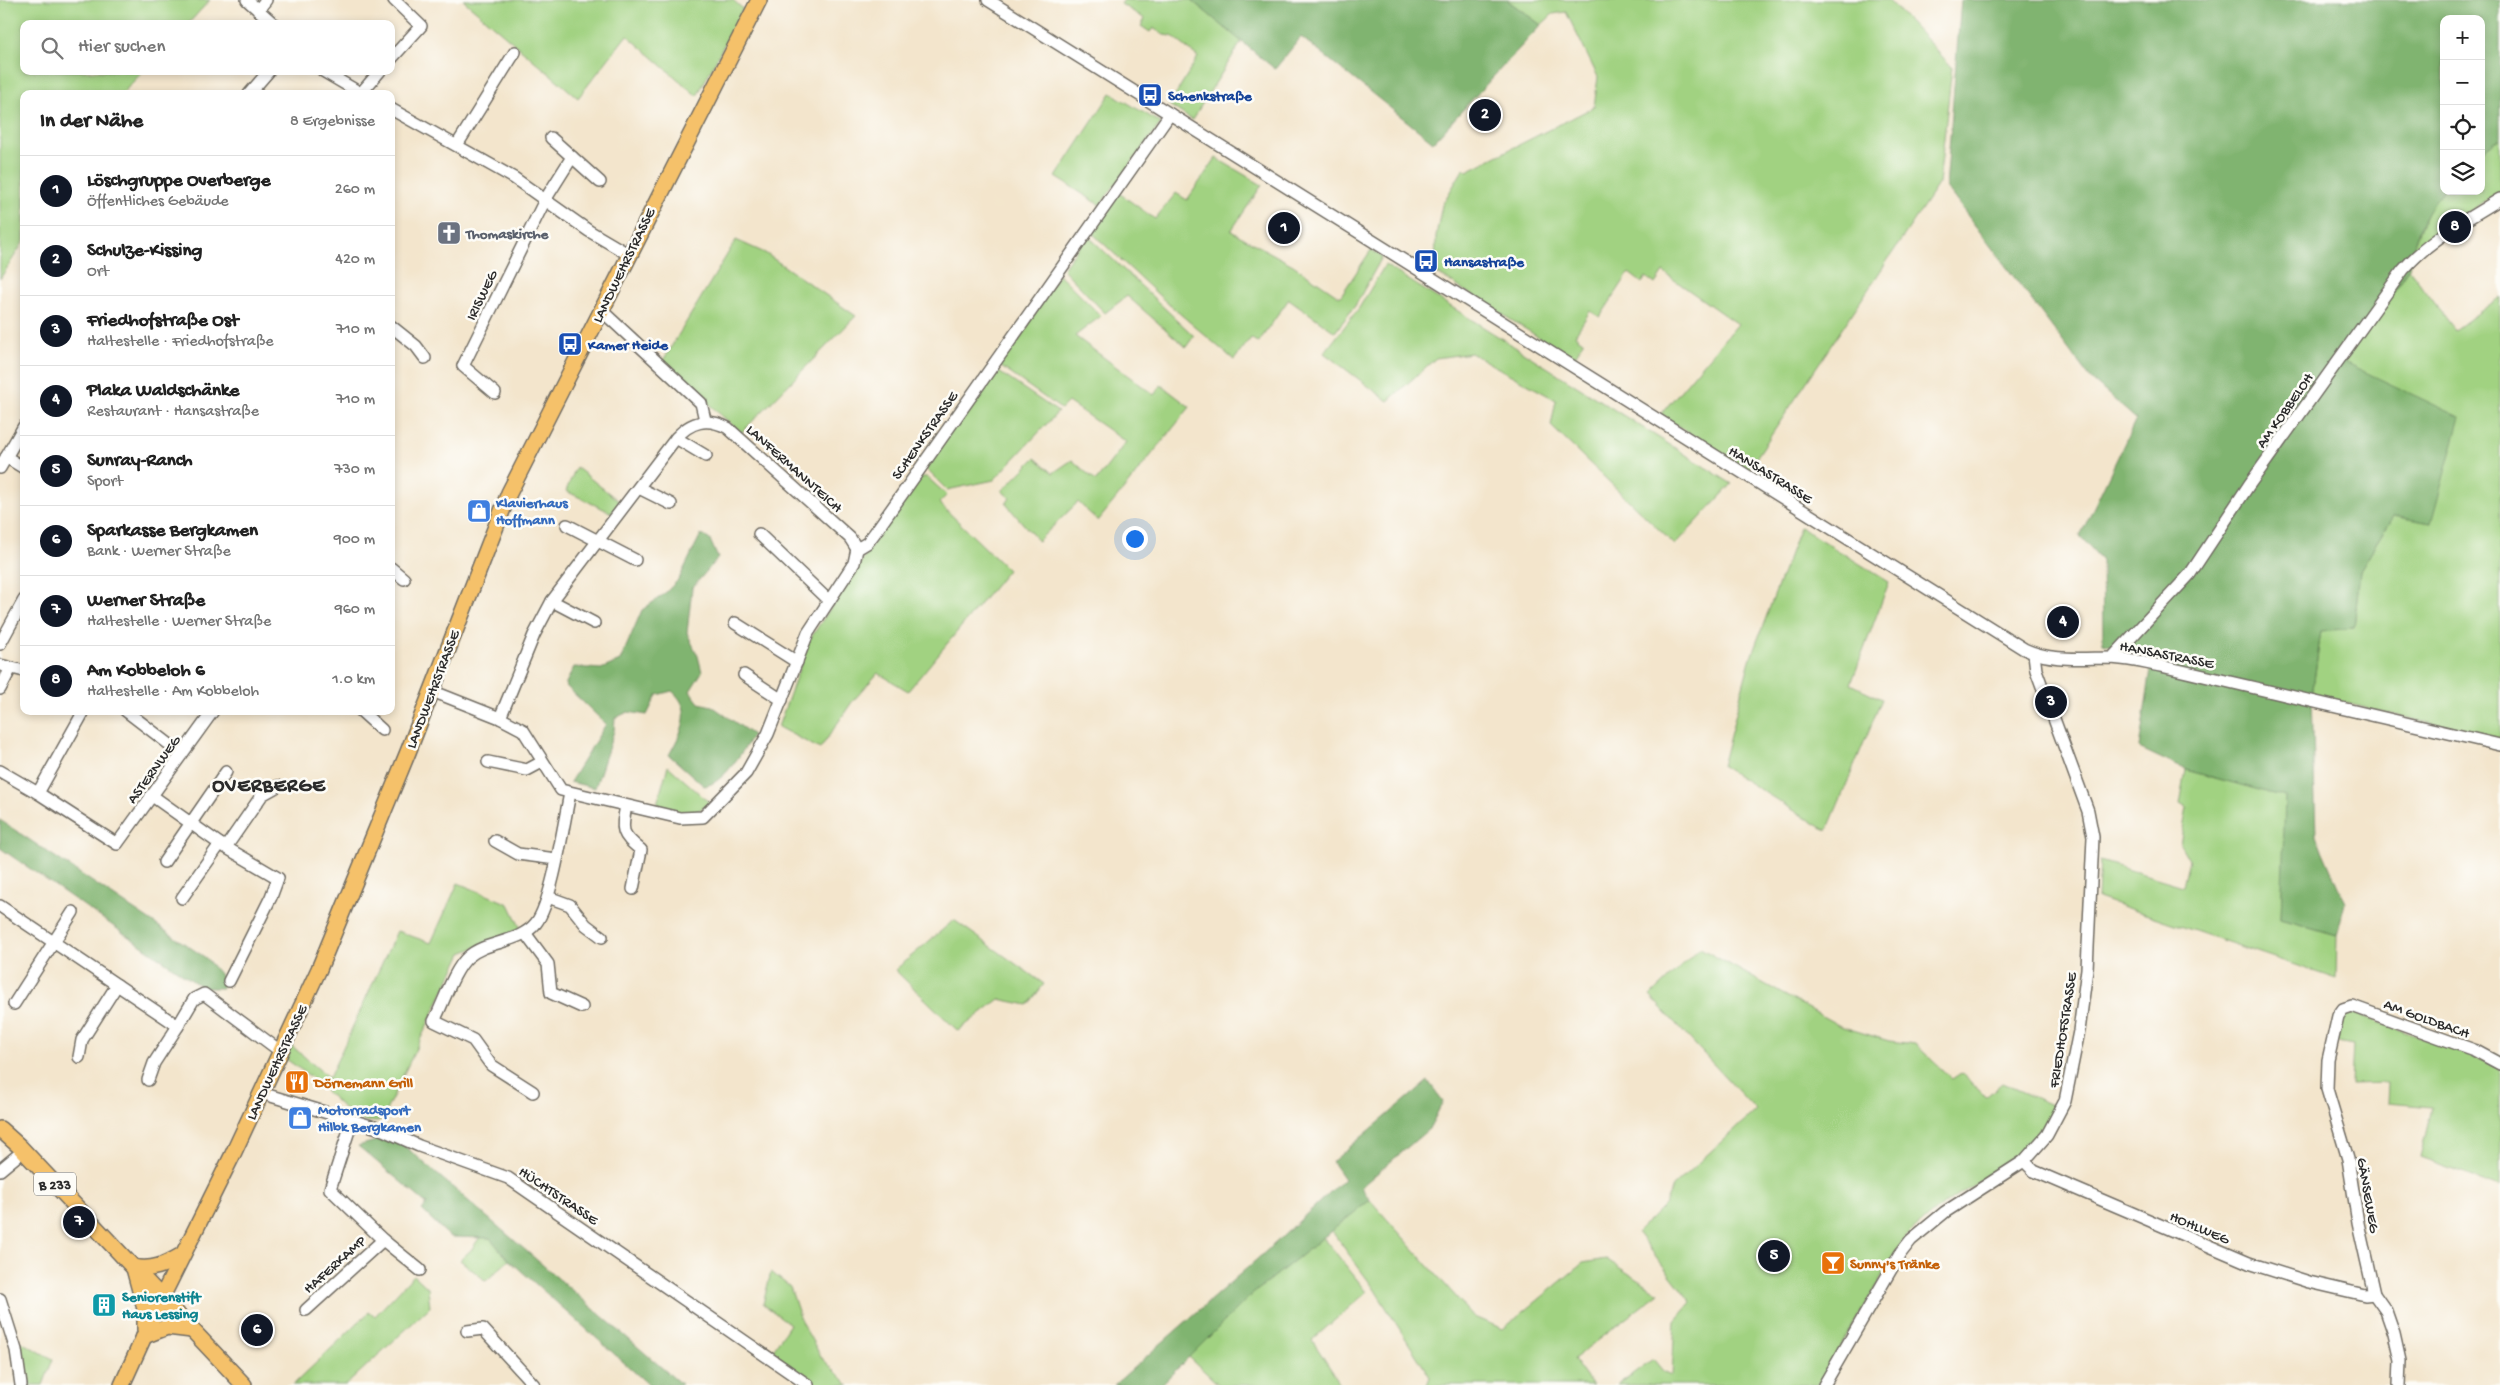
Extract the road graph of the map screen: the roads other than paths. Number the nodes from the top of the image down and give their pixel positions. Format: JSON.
{"nodes":[{"id":1,"x":247,"y":0,"type":"edge"},
{"id":2,"x":266,"y":0,"type":"edge"},
{"id":3,"x":394,"y":0,"type":"edge"},
{"id":4,"x":759,"y":0,"type":"edge"},
{"id":5,"x":988,"y":0,"type":"edge"},
{"id":6,"x":258,"y":10,"type":"junction"},
{"id":7,"x":269,"y":20,"type":"edge"},
{"id":8,"x":515,"y":52,"type":"dead end"},
{"id":9,"x":395,"y":55,"type":"edge"},
{"id":10,"x":266,"y":75,"type":"edge"},
{"id":11,"x":330,"y":75,"type":"edge"},
{"id":12,"x":377,"y":75,"type":"edge"},
{"id":13,"x":252,"y":90,"type":"edge"},
{"id":14,"x":356,"y":90,"type":"edge"},
{"id":15,"x":364,"y":90,"type":"edge"},
{"id":16,"x":395,"y":112,"type":"edge"},
{"id":17,"x":1170,"y":114,"type":"junction"},
{"id":18,"x":551,"y":138,"type":"dead end"},
{"id":19,"x":457,"y":145,"type":"junction"},
{"id":20,"x":572,"y":157,"type":"junction"},
{"id":21,"x":600,"y":182,"type":"dead end"},
{"id":22,"x":2500,"y":199,"type":"edge"},
{"id":23,"x":545,"y":200,"type":"junction"},
{"id":24,"x":628,"y":254,"type":"junction"},
{"id":25,"x":601,"y":310,"type":"junction"},
{"id":26,"x":395,"y":329,"type":"edge"},
{"id":27,"x":425,"y":358,"type":"dead end"},
{"id":28,"x":495,"y":393,"type":"dead end"},
{"id":29,"x":705,"y":420,"type":"junction"},
{"id":30,"x":20,"y":433,"type":"edge"},
{"id":31,"x":676,"y":438,"type":"junction"},
{"id":32,"x":706,"y":456,"type":"dead end"},
{"id":33,"x":6,"y":457,"type":"junction"},
{"id":34,"x":20,"y":466,"type":"edge"},
{"id":35,"x":0,"y":468,"type":"edge"},
{"id":36,"x":639,"y":488,"type":"junction"},
{"id":37,"x":671,"y":504,"type":"dead end"},
{"id":38,"x":567,"y":525,"type":"dead end"},
{"id":39,"x":760,"y":534,"type":"dead end"},
{"id":40,"x":598,"y":541,"type":"junction"},
{"id":41,"x":857,"y":548,"type":"junction"},
{"id":42,"x":636,"y":560,"type":"dead end"},
{"id":43,"x":395,"y":571,"type":"edge"},
{"id":44,"x":404,"y":579,"type":"dead end"},
{"id":45,"x":552,"y":601,"type":"junction"},
{"id":46,"x":829,"y":601,"type":"junction"},
{"id":47,"x":20,"y":607,"type":"edge"},
{"id":48,"x":594,"y":623,"type":"dead end"},
{"id":49,"x":735,"y":623,"type":"dead end"},
{"id":50,"x":0,"y":644,"type":"edge"},
{"id":51,"x":2034,"y":654,"type":"junction"},
{"id":52,"x":2112,"y":658,"type":"junction"},
{"id":53,"x":797,"y":662,"type":"junction"},
{"id":54,"x":6,"y":667,"type":"edge"},
{"id":55,"x":20,"y":670,"type":"edge"},
{"id":56,"x":744,"y":675,"type":"dead end"},
{"id":57,"x":0,"y":688,"type":"edge"},
{"id":58,"x":432,"y":691,"type":"junction"},
{"id":59,"x":782,"y":700,"type":"junction"},
{"id":60,"x":82,"y":715,"type":"edge"},
{"id":61,"x":131,"y":715,"type":"edge"},
{"id":62,"x":210,"y":715,"type":"edge"},
{"id":63,"x":365,"y":715,"type":"edge"},
{"id":64,"x":500,"y":718,"type":"junction"},
{"id":65,"x":382,"y":730,"type":"dead end"},
{"id":66,"x":2500,"y":746,"type":"edge"},
{"id":67,"x":182,"y":754,"type":"junction"},
{"id":68,"x":488,"y":762,"type":"dead end"},
{"id":69,"x":542,"y":762,"type":"junction"},
{"id":70,"x":0,"y":772,"type":"edge"},
{"id":71,"x":226,"y":772,"type":"dead end"},
{"id":72,"x":278,"y":786,"type":"dead end"},
{"id":73,"x":38,"y":793,"type":"junction"},
{"id":74,"x":570,"y":793,"type":"junction"},
{"id":75,"x":151,"y":795,"type":"junction"},
{"id":76,"x":626,"y":806,"type":"junction"},
{"id":77,"x":191,"y":824,"type":"junction"},
{"id":78,"x":495,"y":841,"type":"dead end"},
{"id":79,"x":223,"y":846,"type":"junction"},
{"id":80,"x":556,"y":859,"type":"junction"},
{"id":81,"x":164,"y":862,"type":"dead end"},
{"id":82,"x":633,"y":889,"type":"dead end"},
{"id":83,"x":548,"y":897,"type":"junction"},
{"id":84,"x":182,"y":898,"type":"dead end"},
{"id":85,"x":0,"y":906,"type":"edge"},
{"id":86,"x":73,"y":912,"type":"dead end"},
{"id":87,"x":525,"y":933,"type":"junction"},
{"id":88,"x":602,"y":937,"type":"dead end"},
{"id":89,"x":54,"y":942,"type":"junction"},
{"id":90,"x":229,"y":981,"type":"dead end"},
{"id":91,"x":117,"y":985,"type":"junction"},
{"id":92,"x":14,"y":1004,"type":"dead end"},
{"id":93,"x":582,"y":1007,"type":"dead end"},
{"id":94,"x":2343,"y":1009,"type":"joint"},
{"id":95,"x":178,"y":1026,"type":"junction"},
{"id":96,"x":280,"y":1050,"type":"junction"},
{"id":97,"x":80,"y":1057,"type":"dead end"},
{"id":98,"x":2500,"y":1064,"type":"edge"},
{"id":99,"x":148,"y":1080,"type":"dead end"},
{"id":100,"x":532,"y":1092,"type":"dead end"},
{"id":101,"x":261,"y":1093,"type":"junction"},
{"id":102,"x":352,"y":1121,"type":"junction"},
{"id":103,"x":0,"y":1129,"type":"edge"},
{"id":104,"x":23,"y":1151,"type":"junction"},
{"id":105,"x":2024,"y":1161,"type":"junction"},
{"id":106,"x":0,"y":1170,"type":"edge"},
{"id":107,"x":383,"y":1240,"type":"junction"},
{"id":108,"x":182,"y":1256,"type":"junction"},
{"id":109,"x":133,"y":1267,"type":"junction"},
{"id":110,"x":420,"y":1270,"type":"dead end"},
{"id":111,"x":2374,"y":1294,"type":"junction"},
{"id":112,"x":162,"y":1297,"type":"junction"},
{"id":113,"x":0,"y":1299,"type":"edge"},
{"id":114,"x":306,"y":1310,"type":"dead end"},
{"id":115,"x":192,"y":1330,"type":"junction"},
{"id":116,"x":467,"y":1331,"type":"dead end"},
{"id":117,"x":144,"y":1336,"type":"junction"},
{"id":118,"x":21,"y":1385,"type":"edge"},
{"id":119,"x":122,"y":1385,"type":"edge"},
{"id":120,"x":244,"y":1385,"type":"edge"},
{"id":121,"x":534,"y":1385,"type":"edge"},
{"id":122,"x":808,"y":1385,"type":"edge"},
{"id":123,"x":1824,"y":1385,"type":"edge"},
{"id":124,"x":2399,"y":1385,"type":"edge"}],
"edges":[{"from":1,"to":6,"type":"street"},
{"from":2,"to":6,"type":"street"},
{"from":3,"to":9,"type":"street"},
{"from":4,"to":24,"type":"main road","name":"LANDWEHRSTRASSE"},
{"from":5,"to":17,"type":"street","name":"HANSASTRASSE"},
{"from":6,"to":7,"type":"street"},
{"from":8,"to":19,"type":"street"},
{"from":10,"to":13,"type":"street"},
{"from":11,"to":14,"type":"street"},
{"from":12,"to":15,"type":"street"},
{"from":16,"to":19,"type":"street"},
{"from":17,"to":41,"type":"street","name":"SCHENKSTRASSE"},
{"from":17,"to":51,"type":"street","name":"HANSASTRASSE"},
{"from":18,"to":20,"type":"street"},
{"from":19,"to":23,"type":"street"},
{"from":20,"to":21,"type":"street"},
{"from":20,"to":23,"type":"street"},
{"from":22,"to":52,"type":"street","name":"AM KOBBELOH"},
{"from":23,"to":24,"type":"street"},
{"from":23,"to":28,"type":"street","name":"IRISWEG"},
{"from":24,"to":25,"type":"main road","name":"LANDWEHRSTRASSE"},
{"from":25,"to":29,"type":"street"},
{"from":25,"to":58,"type":"main road","name":"LANDWEHRSTRASSE"},
{"from":26,"to":27,"type":"street"},
{"from":29,"to":31,"type":"street"},
{"from":29,"to":41,"type":"street","name":"LANFERMANNTEICH"},
{"from":30,"to":33,"type":"street"},
{"from":31,"to":32,"type":"street"},
{"from":31,"to":36,"type":"street"},
{"from":33,"to":34,"type":"street"},
{"from":33,"to":35,"type":"street"},
{"from":36,"to":37,"type":"street"},
{"from":36,"to":40,"type":"street"},
{"from":38,"to":40,"type":"street"},
{"from":39,"to":46,"type":"street"},
{"from":40,"to":42,"type":"street"},
{"from":40,"to":45,"type":"street"},
{"from":41,"to":46,"type":"street","name":"SCHENKSTRASSE"},
{"from":43,"to":44,"type":"street"},
{"from":45,"to":48,"type":"street"},
{"from":45,"to":64,"type":"street"},
{"from":46,"to":53,"type":"street","name":"SCHENKSTRASSE"},
{"from":47,"to":50,"type":"street"},
{"from":49,"to":53,"type":"street"},
{"from":51,"to":52,"type":"street","name":"HANSASTRASSE"},
{"from":51,"to":105,"type":"street","name":"FRIEDHOFSTRASSE"},
{"from":52,"to":66,"type":"street","name":"HANSASTRASSE"},
{"from":53,"to":59,"type":"street","name":"SCHENKSTRASSE"},
{"from":54,"to":55,"type":"street"},
{"from":54,"to":57,"type":"street"},
{"from":56,"to":59,"type":"street"},
{"from":58,"to":64,"type":"street"},
{"from":58,"to":96,"type":"main road","name":"LANDWEHRSTRASSE"},
{"from":59,"to":76,"type":"street","name":"SCHENKSTRASSE"},
{"from":60,"to":73,"type":"street"},
{"from":61,"to":67,"type":"street"},
{"from":62,"to":67,"type":"street","name":"ASTERNWEG"},
{"from":63,"to":65,"type":"street"},
{"from":64,"to":69,"type":"street"},
{"from":67,"to":75,"type":"street","name":"ASTERNWEG"},
{"from":68,"to":69,"type":"street"},
{"from":69,"to":74,"type":"street"},
{"from":70,"to":73,"type":"street"},
{"from":71,"to":77,"type":"street"},
{"from":72,"to":79,"type":"street"},
{"from":73,"to":75,"type":"street","name":"ASTERNWEG"},
{"from":74,"to":76,"type":"street"},
{"from":74,"to":80,"type":"street"},
{"from":75,"to":77,"type":"street"},
{"from":76,"to":82,"type":"street"},
{"from":77,"to":79,"type":"street"},
{"from":77,"to":81,"type":"street"},
{"from":78,"to":80,"type":"street"},
{"from":79,"to":84,"type":"street"},
{"from":79,"to":90,"type":"street"},
{"from":80,"to":83,"type":"street"},
{"from":83,"to":87,"type":"street"},
{"from":83,"to":88,"type":"street"},
{"from":85,"to":89,"type":"street"},
{"from":86,"to":89,"type":"street"},
{"from":87,"to":93,"type":"street"},
{"from":87,"to":100,"type":"street"},
{"from":89,"to":91,"type":"street"},
{"from":89,"to":92,"type":"street"},
{"from":91,"to":95,"type":"street"},
{"from":91,"to":97,"type":"street"},
{"from":94,"to":98,"type":"street","name":"AM GOLDBACH"},
{"from":94,"to":111,"type":"street","name":"GÄNSEWEG"},
{"from":95,"to":96,"type":"street"},
{"from":95,"to":99,"type":"street"},
{"from":96,"to":101,"type":"main road","name":"LANDWEHRSTRASSE"},
{"from":101,"to":102,"type":"street","name":"HÜCHTSTRASSE"},
{"from":101,"to":108,"type":"main road","name":"LANDWEHRSTRASSE"},
{"from":102,"to":107,"type":"street","name":"HAFERKAMP"},
{"from":102,"to":122,"type":"street","name":"HÜCHTSTRASSE"},
{"from":103,"to":104,"type":"main road","number":"B 233"},
{"from":104,"to":106,"type":"street"},
{"from":104,"to":109,"type":"main road","number":"B 233"},
{"from":105,"to":111,"type":"street","name":"HOHLWEG"},
{"from":105,"to":123,"type":"street","name":"FRIEDHOFSTRASSE"},
{"from":107,"to":110,"type":"street","name":"HAFERKAMP"},
{"from":107,"to":114,"type":"street","name":"HAFERKAMP"},
{"from":108,"to":109,"type":"main road"},
{"from":108,"to":112,"type":"main road","name":"LANDWEHRSTRASSE"},
{"from":109,"to":112,"type":"main road","number":"B 233"},
{"from":109,"to":117,"type":"main road"},
{"from":111,"to":124,"type":"street","name":"GÄNSEWEG"},
{"from":112,"to":115,"type":"main road","number":"B 233"},
{"from":112,"to":117,"type":"main road","name":"LANDWEHRSTRASSE"},
{"from":113,"to":118,"type":"street"},
{"from":115,"to":117,"type":"main road"},
{"from":115,"to":120,"type":"main road","number":"B 233"},
{"from":116,"to":121,"type":"street"},
{"from":117,"to":119,"type":"main road","name":"LANDWEHRSTRASSE"}]}
